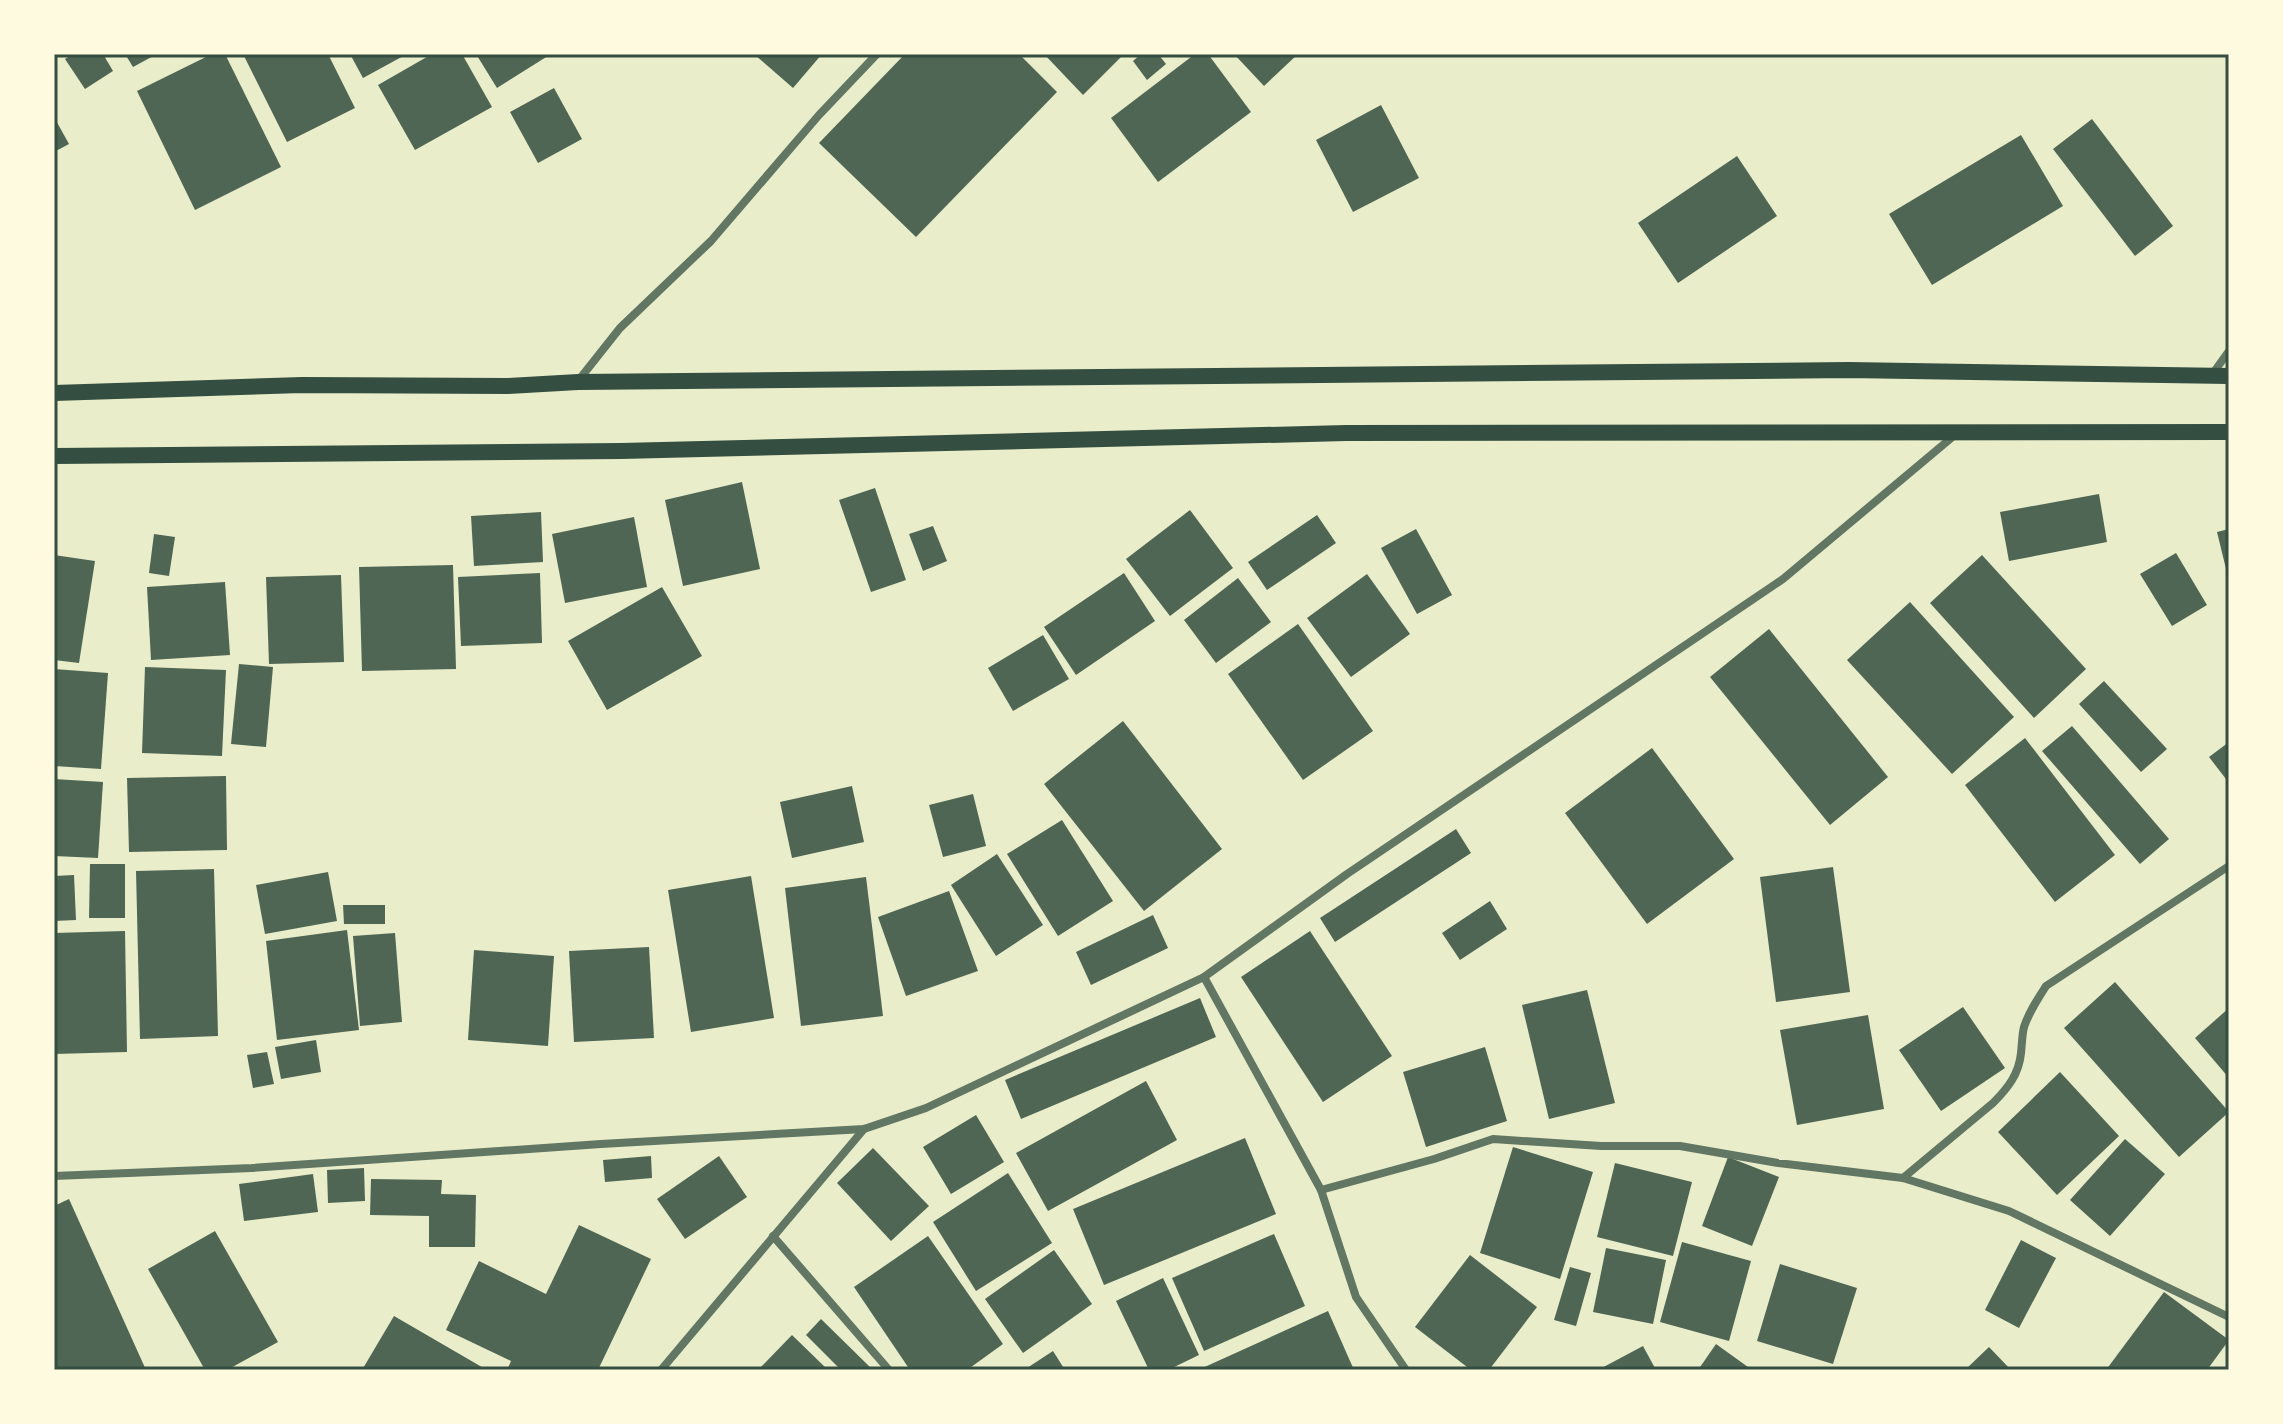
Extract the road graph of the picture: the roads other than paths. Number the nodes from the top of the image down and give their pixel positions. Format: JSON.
{"nodes":[{"id":1,"x":877,"y":54,"type":"edge"},
{"id":2,"x":2229,"y":351,"type":"edge"},
{"id":3,"x":2211,"y":376,"type":"junction"},
{"id":4,"x":2229,"y":376,"type":"edge"},
{"id":5,"x":578,"y":382,"type":"junction"},
{"id":6,"x":54,"y":393,"type":"edge"},
{"id":7,"x":2229,"y":432,"type":"edge"},
{"id":8,"x":1957,"y":433,"type":"junction"},
{"id":9,"x":54,"y":456,"type":"edge"},
{"id":10,"x":2229,"y":866,"type":"edge"},
{"id":11,"x":1204,"y":977,"type":"junction"},
{"id":12,"x":864,"y":1129,"type":"junction"},
{"id":13,"x":54,"y":1176,"type":"edge"},
{"id":14,"x":1903,"y":1178,"type":"junction"},
{"id":15,"x":1321,"y":1190,"type":"junction"},
{"id":16,"x":773,"y":1236,"type":"junction"},
{"id":17,"x":2229,"y":1317,"type":"edge"},
{"id":18,"x":661,"y":1370,"type":"edge"},
{"id":19,"x":889,"y":1370,"type":"edge"},
{"id":20,"x":1406,"y":1370,"type":"edge"}],
"edges":[{"from":1,"to":5,"type":"street"},
{"from":2,"to":3,"type":"street"},
{"from":3,"to":4,"type":"main road"},
{"from":3,"to":5,"type":"main road"},
{"from":5,"to":6,"type":"main road"},
{"from":7,"to":8,"type":"main road"},
{"from":8,"to":9,"type":"main road"},
{"from":8,"to":11,"type":"street"},
{"from":10,"to":14,"type":"street"},
{"from":11,"to":12,"type":"street"},
{"from":11,"to":15,"type":"street"},
{"from":12,"to":13,"type":"street"},
{"from":12,"to":16,"type":"street"},
{"from":14,"to":15,"type":"street"},
{"from":14,"to":17,"type":"street"},
{"from":15,"to":20,"type":"street"},
{"from":16,"to":18,"type":"street"},
{"from":16,"to":19,"type":"street"}]}
